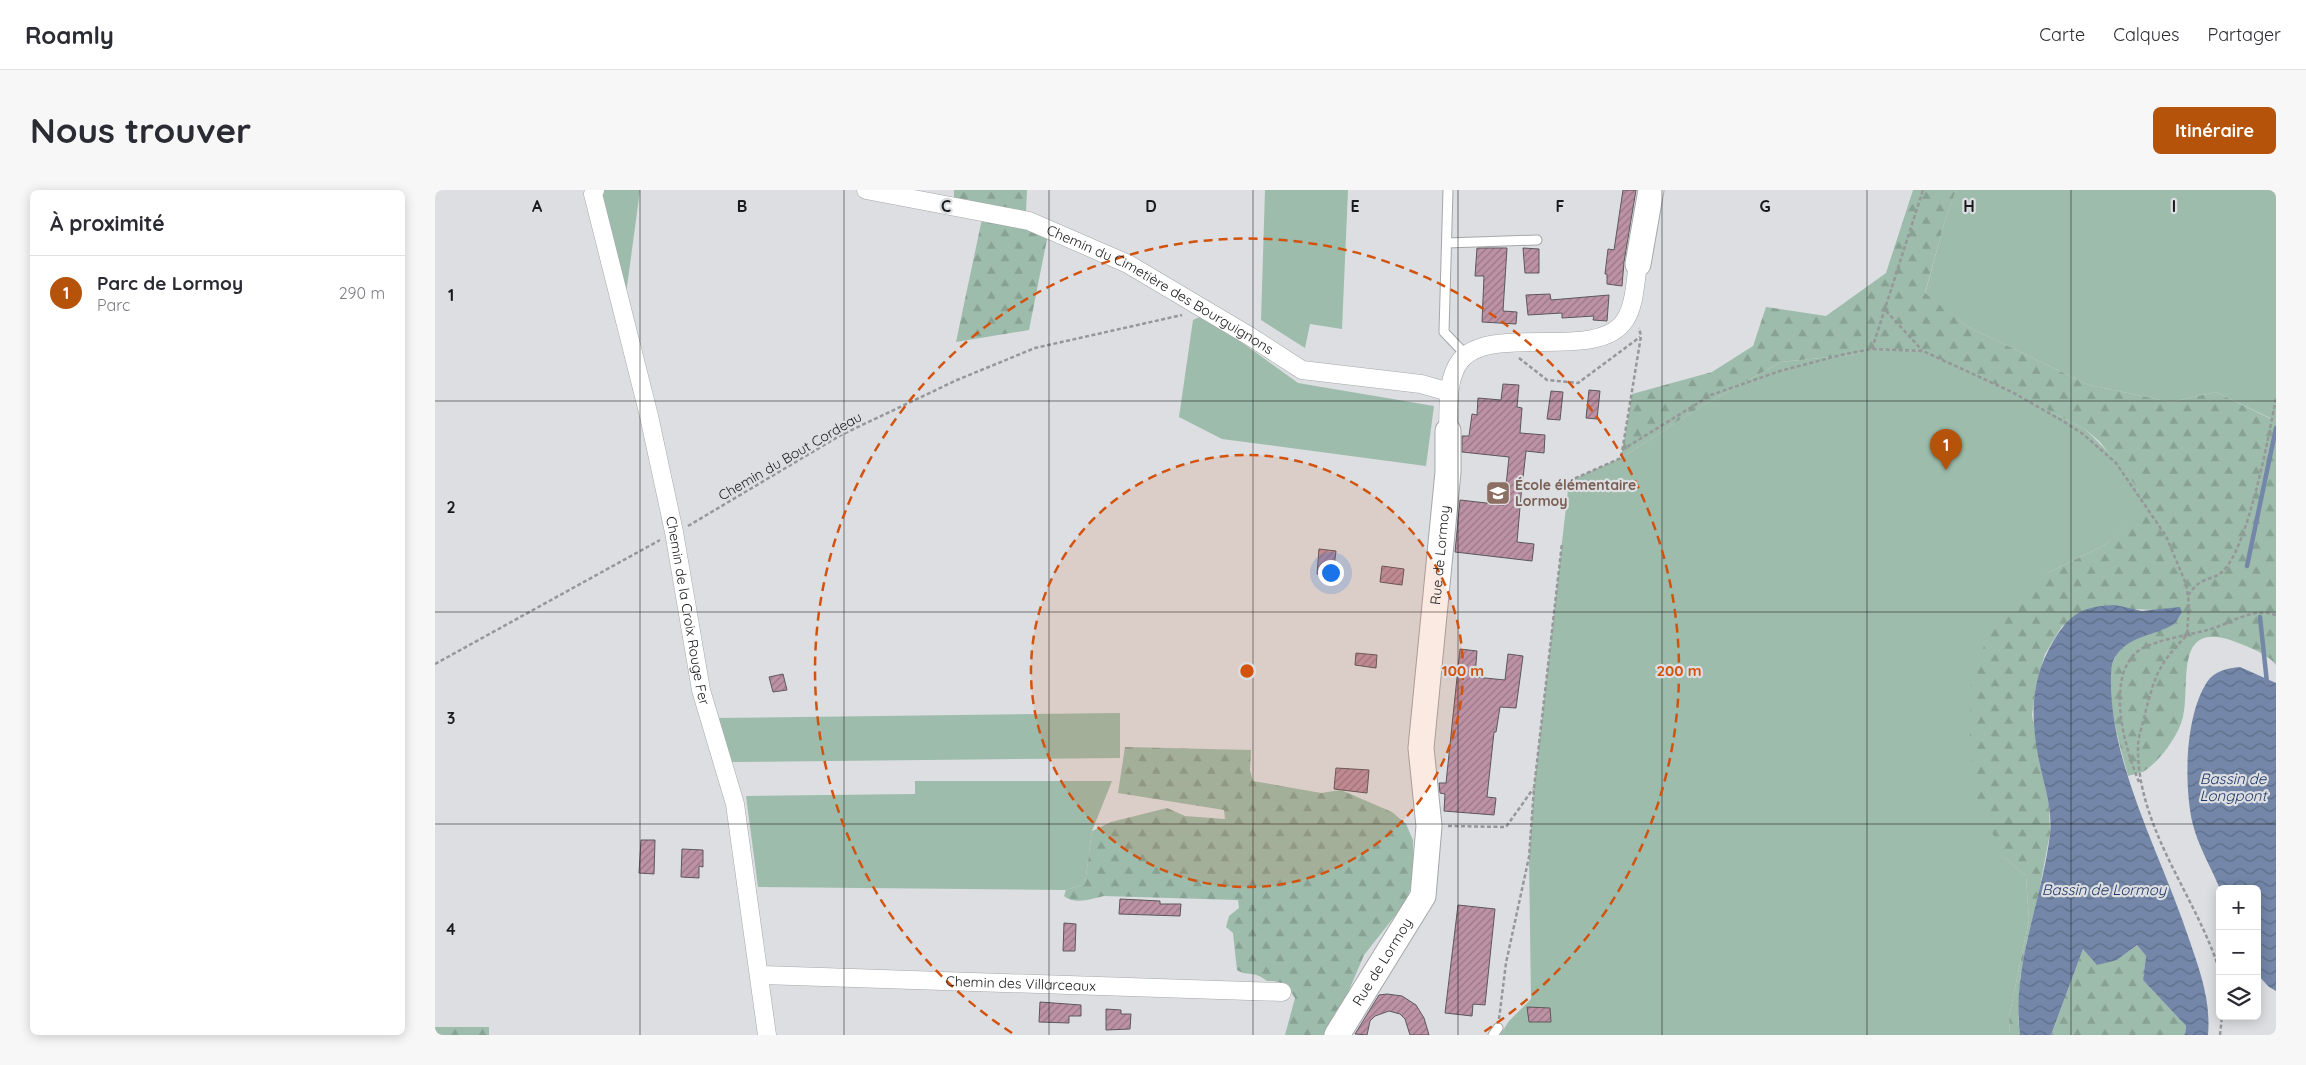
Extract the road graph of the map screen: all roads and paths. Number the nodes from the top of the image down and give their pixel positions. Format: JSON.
{"nodes":[{"id":1,"x":595,"y":190,"type":"edge"},
{"id":2,"x":867,"y":190,"type":"edge"},
{"id":3,"x":1448,"y":190,"type":"edge"},
{"id":4,"x":1651,"y":190,"type":"edge"},
{"id":5,"x":1923,"y":190,"type":"edge"},
{"id":6,"x":1537,"y":240,"type":"dead end"},
{"id":7,"x":1447,"y":243,"type":"junction"},
{"id":8,"x":1638,"y":264,"type":"joint"},
{"id":9,"x":1206,"y":310,"type":"junction"},
{"id":10,"x":1886,"y":311,"type":"junction"},
{"id":11,"x":1639,"y":326,"type":"dead end"},
{"id":12,"x":1641,"y":336,"type":"junction"},
{"id":13,"x":1502,"y":344,"type":"junction"},
{"id":14,"x":1872,"y":349,"type":"junction"},
{"id":15,"x":1923,"y":351,"type":"junction"},
{"id":16,"x":1466,"y":355,"type":"junction"},
{"id":17,"x":1449,"y":392,"type":"junction"},
{"id":18,"x":2276,"y":398,"type":"edge"},
{"id":19,"x":1449,"y":431,"type":"joint"},
{"id":20,"x":1622,"y":450,"type":"junction"},
{"id":21,"x":1569,"y":481,"type":"dead end"},
{"id":22,"x":674,"y":532,"type":"junction"},
{"id":23,"x":1562,"y":543,"type":"dead end"},
{"id":24,"x":2188,"y":596,"type":"junction"},
{"id":25,"x":2276,"y":615,"type":"edge"},
{"id":26,"x":2187,"y":634,"type":"junction"},
{"id":27,"x":435,"y":664,"type":"edge"},
{"id":28,"x":2141,"y":785,"type":"junction"},
{"id":29,"x":1534,"y":788,"type":"junction"},
{"id":30,"x":1429,"y":826,"type":"junction"},
{"id":31,"x":2216,"y":963,"type":"edge"},
{"id":32,"x":759,"y":975,"type":"junction"},
{"id":33,"x":1283,"y":992,"type":"dead end"},
{"id":34,"x":2222,"y":1020,"type":"edge"},
{"id":35,"x":1495,"y":1032,"type":"edge"},
{"id":36,"x":767,"y":1035,"type":"edge"},
{"id":37,"x":1337,"y":1035,"type":"edge"},
{"id":38,"x":2220,"y":1035,"type":"edge"}],
"edges":[{"from":1,"to":22,"type":"street","name":"Chemin de la Croix Rouge Fer"},
{"from":2,"to":9,"type":"street","name":"Chemin du Cimetière des Bourguignons"},
{"from":3,"to":7,"type":"lane"},
{"from":4,"to":8,"type":"street"},
{"from":5,"to":10,"type":"path"},
{"from":6,"to":7,"type":"lane"},
{"from":7,"to":16,"type":"lane"},
{"from":8,"to":13,"type":"street"},
{"from":9,"to":17,"type":"street","name":"Chemin du Cimetière des Bourguignons"},
{"from":9,"to":22,"type":"path","name":"Chemin du Bout Cordeau"},
{"from":10,"to":14,"type":"path"},
{"from":10,"to":15,"type":"path"},
{"from":11,"to":12,"type":"path"},
{"from":12,"to":13,"type":"path"},
{"from":12,"to":20,"type":"path"},
{"from":13,"to":16,"type":"street"},
{"from":14,"to":15,"type":"path"},
{"from":14,"to":20,"type":"path"},
{"from":15,"to":24,"type":"path"},
{"from":16,"to":17,"type":"street","name":"Rue de Lormoy"},
{"from":17,"to":19,"type":"street","name":"Rue de Lormoy"},
{"from":18,"to":24,"type":"path"},
{"from":19,"to":30,"type":"street","name":"Rue de Lormoy"},
{"from":20,"to":21,"type":"path"},
{"from":22,"to":27,"type":"path","name":"Chemin du Bout Cordeau"},
{"from":22,"to":32,"type":"street","name":"Chemin de la Croix Rouge Fer"},
{"from":23,"to":29,"type":"path"},
{"from":24,"to":26,"type":"path"},
{"from":25,"to":26,"type":"path"},
{"from":26,"to":28,"type":"path"},
{"from":26,"to":28,"type":"path"},
{"from":28,"to":31,"type":"path"},
{"from":29,"to":30,"type":"path"},
{"from":29,"to":35,"type":"path"},
{"from":30,"to":37,"type":"street","name":"Rue de Lormoy"},
{"from":32,"to":33,"type":"street","name":"Chemin des Villarceaux"},
{"from":32,"to":36,"type":"street","name":"Chemin de la Croix Rouge Fer"},
{"from":34,"to":38,"type":"path"}]}
